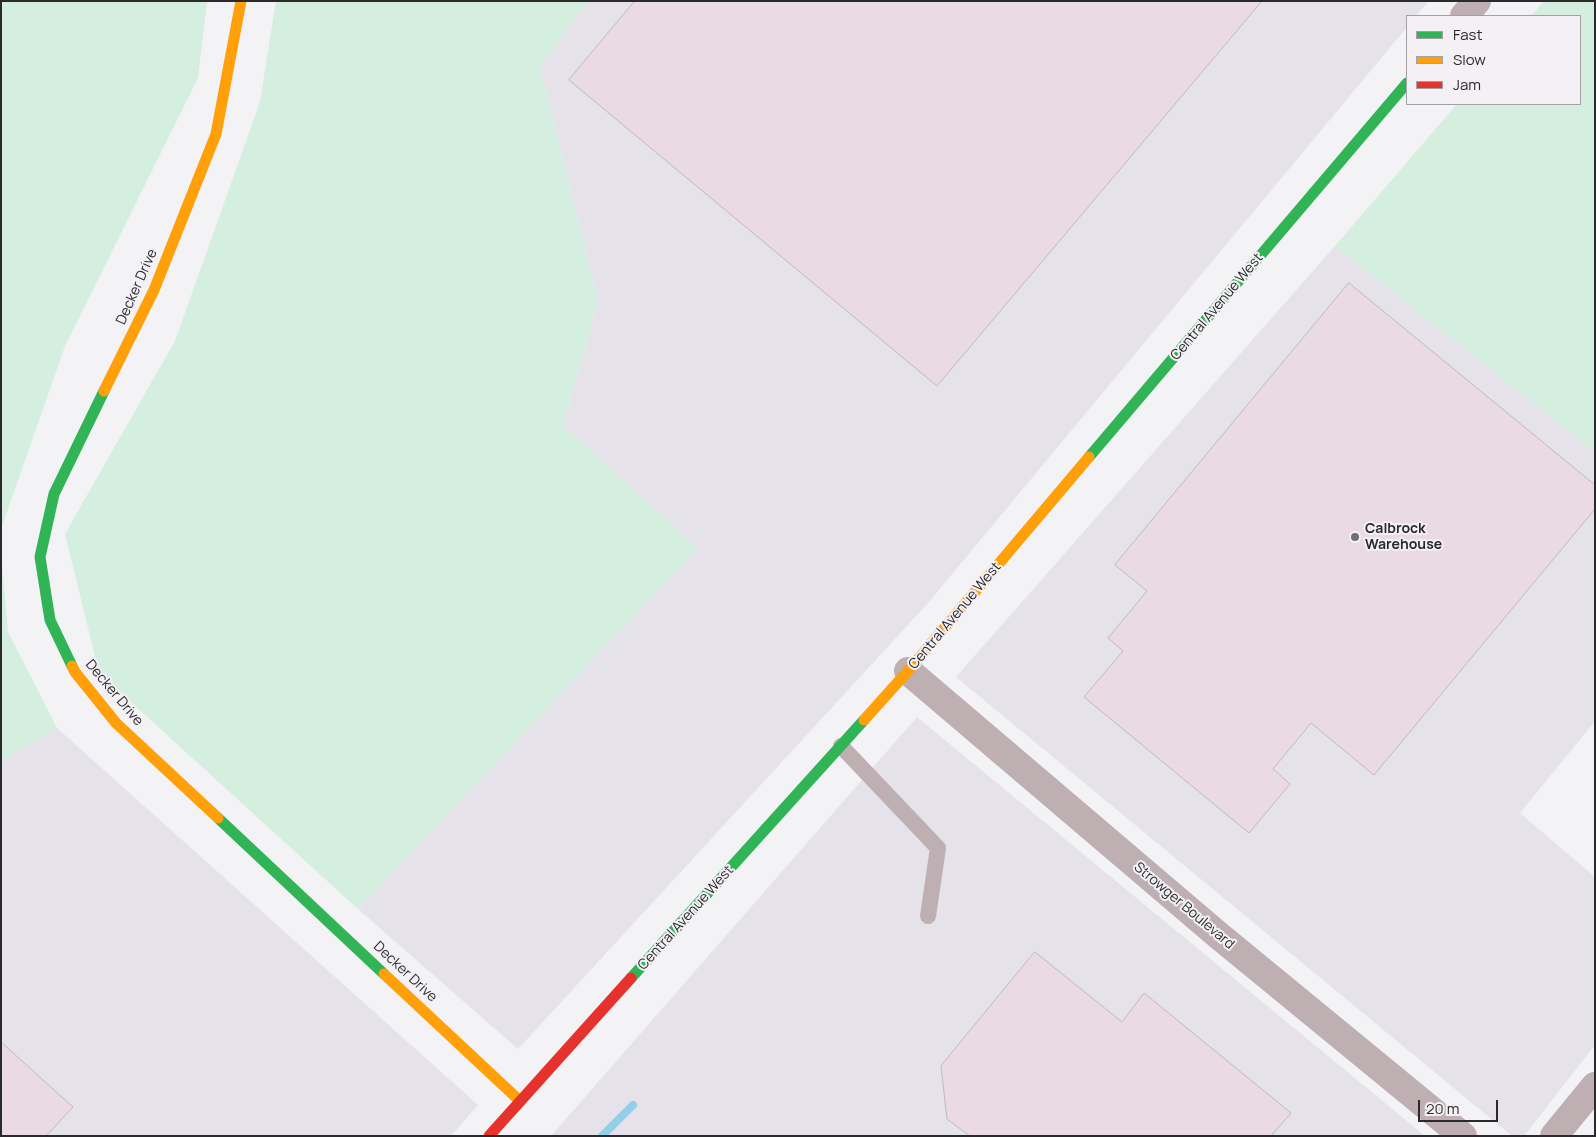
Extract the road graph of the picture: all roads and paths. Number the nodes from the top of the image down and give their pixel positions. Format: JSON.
{"nodes":[{"id":1,"x":241,"y":1,"type":"edge"},
{"id":2,"x":1477,"y":1,"type":"edge"},
{"id":3,"x":1465,"y":15,"type":"edge"},
{"id":4,"x":1406,"y":84,"type":"edge"},
{"id":5,"x":908,"y":672,"type":"junction"},
{"id":6,"x":841,"y":746,"type":"junction"},
{"id":7,"x":928,"y":916,"type":"dead end"},
{"id":8,"x":1595,"y":1086,"type":"edge"},
{"id":9,"x":520,"y":1101,"type":"junction"},
{"id":10,"x":490,"y":1136,"type":"edge"},
{"id":11,"x":1463,"y":1136,"type":"edge"},
{"id":12,"x":1554,"y":1136,"type":"edge"}],
"edges":[{"from":1,"to":9,"type":"street","name":"Decker Drive"},
{"from":2,"to":3,"type":"street"},
{"from":4,"to":5,"type":"street","name":"Central Avenue West"},
{"from":5,"to":6,"type":"street","name":"Central Avenue West"},
{"from":5,"to":11,"type":"street","name":"Strowger Boulevard"},
{"from":6,"to":7,"type":"lane"},
{"from":6,"to":9,"type":"street","name":"Central Avenue West"},
{"from":8,"to":12,"type":"street"},
{"from":9,"to":10,"type":"street","name":"Central Avenue West"}]}
